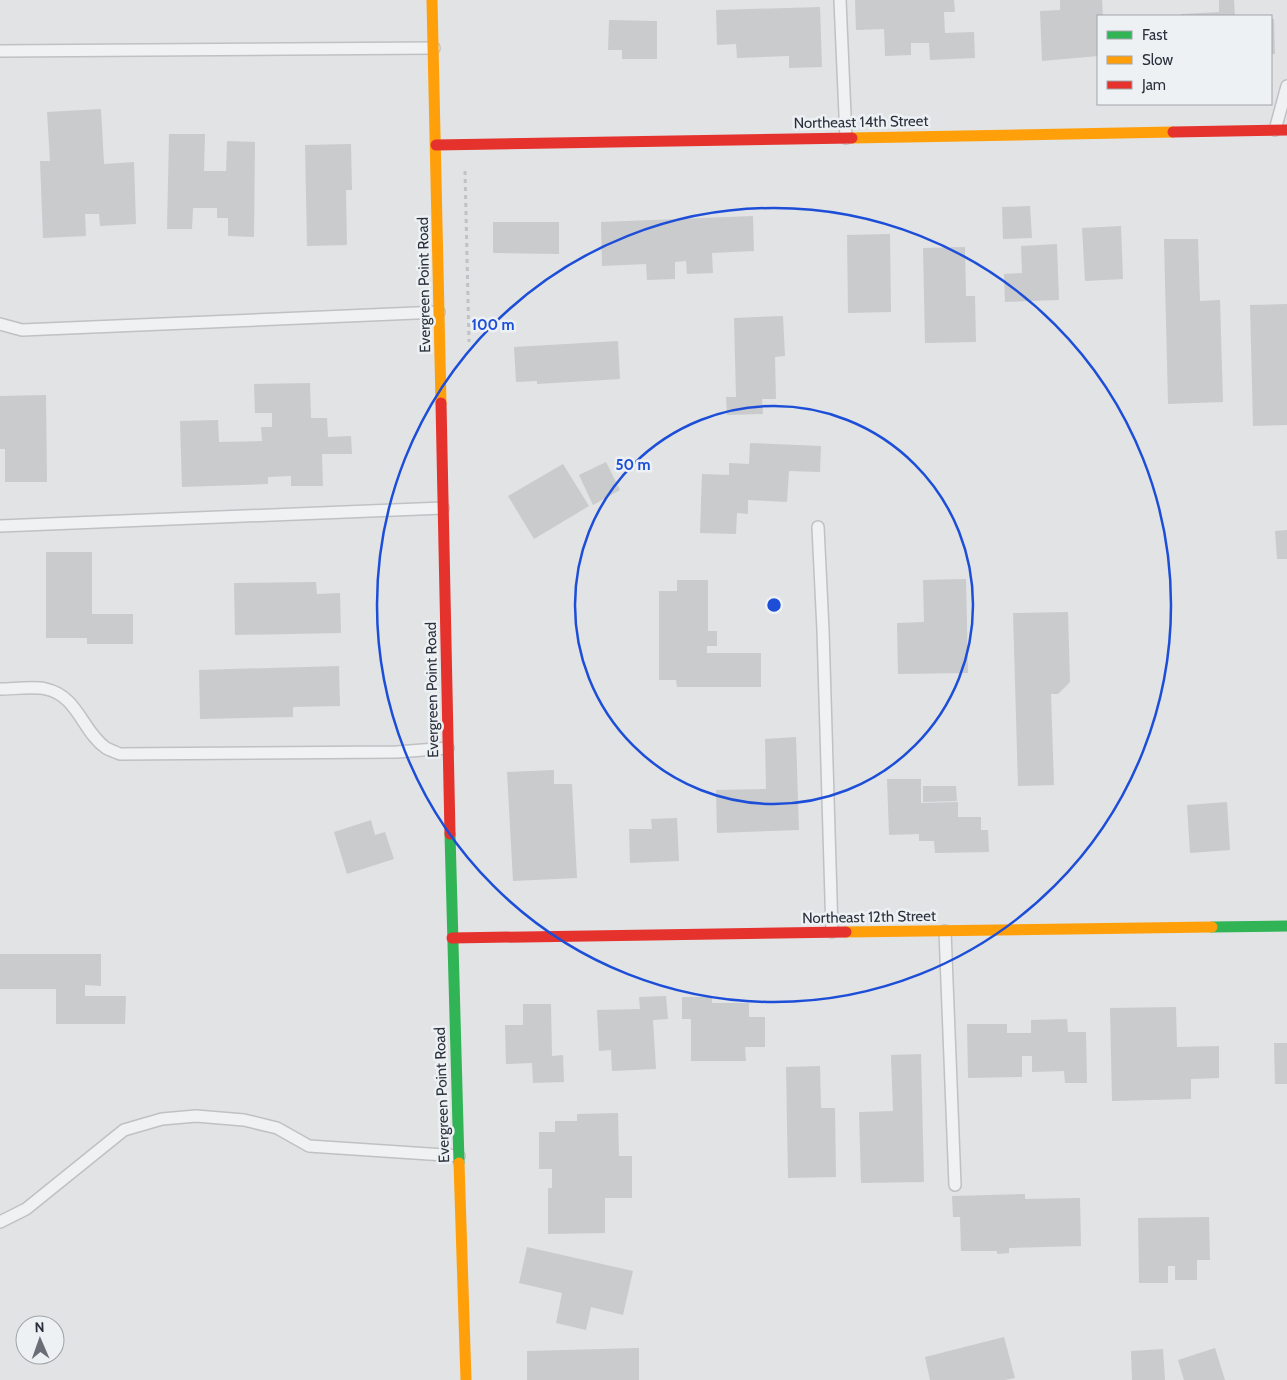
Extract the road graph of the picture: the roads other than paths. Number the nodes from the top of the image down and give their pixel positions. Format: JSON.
{"nodes":[{"id":1,"x":432,"y":0,"type":"edge"},
{"id":2,"x":840,"y":0,"type":"edge"},
{"id":3,"x":434,"y":48,"type":"junction"},
{"id":4,"x":0,"y":51,"type":"edge"},
{"id":5,"x":1287,"y":86,"type":"edge"},
{"id":6,"x":1275,"y":130,"type":"junction"},
{"id":7,"x":1287,"y":130,"type":"edge"},
{"id":8,"x":846,"y":138,"type":"junction"},
{"id":9,"x":436,"y":145,"type":"junction"},
{"id":10,"x":439,"y":312,"type":"junction"},
{"id":11,"x":0,"y":324,"type":"edge"},
{"id":12,"x":443,"y":508,"type":"junction"},
{"id":13,"x":0,"y":526,"type":"edge"},
{"id":14,"x":818,"y":527,"type":"dead end"},
{"id":15,"x":0,"y":689,"type":"edge"},
{"id":16,"x":448,"y":748,"type":"junction"},
{"id":17,"x":1287,"y":926,"type":"edge"},
{"id":18,"x":945,"y":931,"type":"junction"},
{"id":19,"x":832,"y":932,"type":"junction"},
{"id":20,"x":452,"y":938,"type":"junction"},
{"id":21,"x":459,"y":1156,"type":"junction"},
{"id":22,"x":955,"y":1185,"type":"dead end"},
{"id":23,"x":0,"y":1222,"type":"edge"},
{"id":24,"x":466,"y":1380,"type":"edge"}],
"edges":[{"from":1,"to":3,"type":"street","name":"Evergreen Point Road"},
{"from":2,"to":8,"type":"lane"},
{"from":3,"to":4,"type":"lane"},
{"from":3,"to":9,"type":"street","name":"Evergreen Point Road"},
{"from":5,"to":6,"type":"lane"},
{"from":6,"to":7,"type":"street","name":"Northeast 14th Street"},
{"from":6,"to":8,"type":"street","name":"Northeast 14th Street"},
{"from":8,"to":9,"type":"street","name":"Northeast 14th Street"},
{"from":9,"to":10,"type":"street","name":"Evergreen Point Road"},
{"from":10,"to":11,"type":"lane"},
{"from":10,"to":12,"type":"street","name":"Evergreen Point Road"},
{"from":12,"to":13,"type":"lane"},
{"from":12,"to":16,"type":"street","name":"Evergreen Point Road"},
{"from":14,"to":19,"type":"lane"},
{"from":15,"to":16,"type":"lane"},
{"from":16,"to":20,"type":"street","name":"Evergreen Point Road"},
{"from":17,"to":18,"type":"street","name":"Northeast 12th Street"},
{"from":18,"to":19,"type":"street","name":"Northeast 12th Street"},
{"from":18,"to":22,"type":"lane"},
{"from":19,"to":20,"type":"street","name":"Northeast 12th Street"},
{"from":20,"to":21,"type":"street","name":"Evergreen Point Road"},
{"from":21,"to":23,"type":"lane"},
{"from":21,"to":24,"type":"street","name":"Evergreen Point Road"}]}
